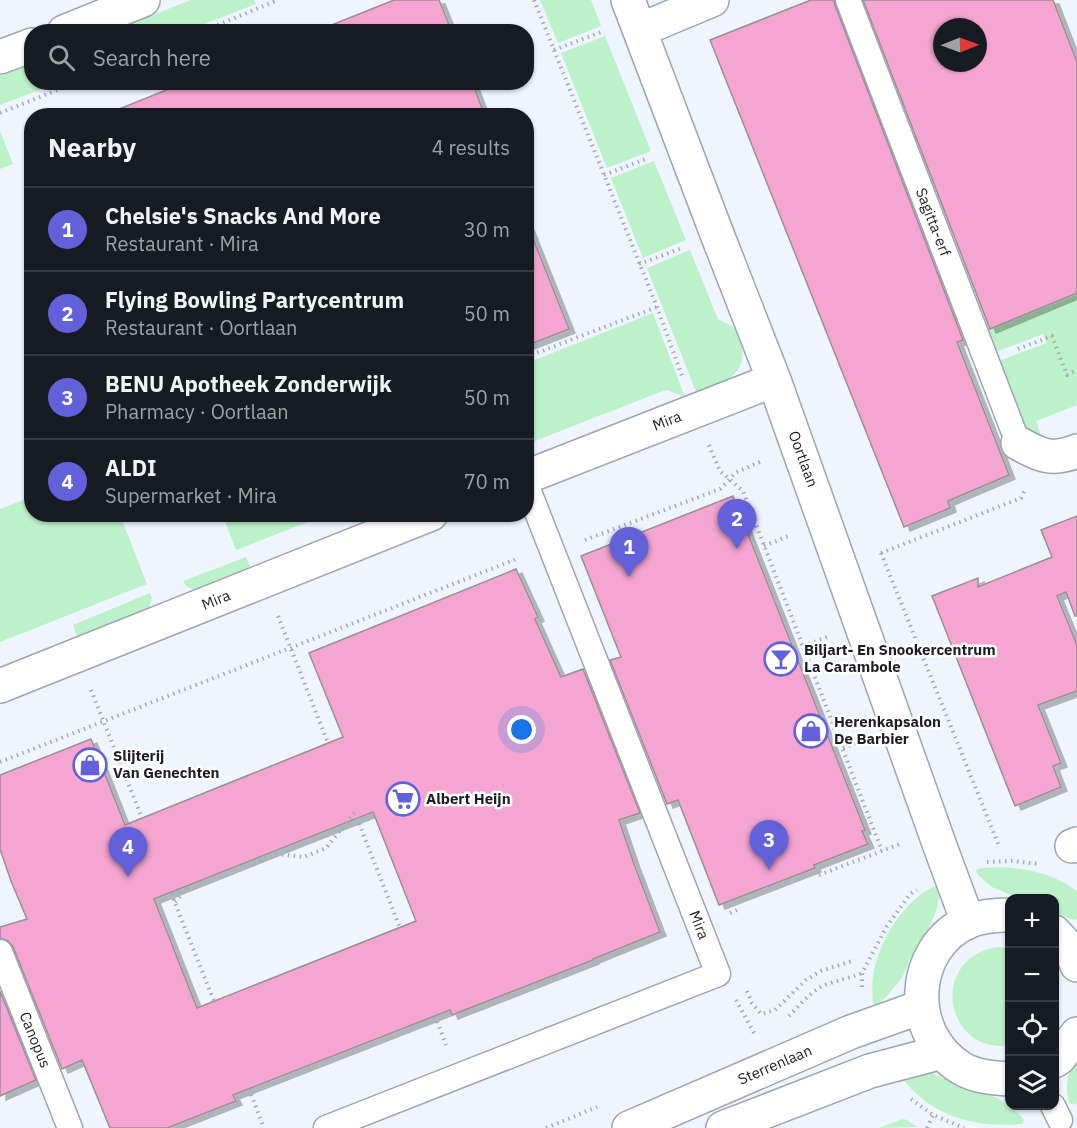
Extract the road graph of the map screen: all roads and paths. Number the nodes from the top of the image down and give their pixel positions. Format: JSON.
{"nodes":[{"id":1,"x":143,"y":0,"type":"edge"},
{"id":2,"x":278,"y":0,"type":"edge"},
{"id":3,"x":534,"y":0,"type":"edge"},
{"id":4,"x":712,"y":0,"type":"edge"},
{"id":5,"x":848,"y":0,"type":"edge"},
{"id":6,"x":634,"y":16,"type":"edge"},
{"id":7,"x":84,"y":24,"type":"edge"},
{"id":8,"x":220,"y":24,"type":"edge"},
{"id":9,"x":24,"y":48,"type":"edge"},
{"id":10,"x":554,"y":50,"type":"junction"},
{"id":11,"x":0,"y":57,"type":"edge"},
{"id":12,"x":57,"y":90,"type":"edge"},
{"id":13,"x":0,"y":113,"type":"edge"},
{"id":14,"x":683,"y":145,"type":"junction"},
{"id":15,"x":604,"y":175,"type":"junction"},
{"id":16,"x":717,"y":234,"type":"junction"},
{"id":17,"x":639,"y":264,"type":"junction"},
{"id":18,"x":657,"y":307,"type":"junction"},
{"id":19,"x":534,"y":354,"type":"edge"},
{"id":20,"x":987,"y":362,"type":"junction"},
{"id":21,"x":1077,"y":370,"type":"edge"},
{"id":22,"x":774,"y":380,"type":"junction"},
{"id":23,"x":695,"y":410,"type":"junction"},
{"id":24,"x":1029,"y":449,"type":"junction"},
{"id":25,"x":1077,"y":451,"type":"edge"},
{"id":26,"x":534,"y":474,"type":"edge"},
{"id":27,"x":730,"y":479,"type":"junction"},
{"id":28,"x":534,"y":504,"type":"edge"},
{"id":29,"x":411,"y":522,"type":"edge"},
{"id":30,"x":552,"y":549,"type":"junction"},
{"id":31,"x":881,"y":553,"type":"junction"},
{"id":32,"x":841,"y":568,"type":"junction"},
{"id":33,"x":265,"y":581,"type":"junction"},
{"id":34,"x":290,"y":648,"type":"junction"},
{"id":35,"x":0,"y":686,"type":"edge"},
{"id":36,"x":328,"y":743,"type":"dead end"},
{"id":37,"x":0,"y":762,"type":"edge"},
{"id":38,"x":355,"y":812,"type":"dead end"},
{"id":39,"x":357,"y":818,"type":"dead end"},
{"id":40,"x":907,"y":842,"type":"dead end"},
{"id":41,"x":999,"y":846,"type":"dead end"},
{"id":42,"x":882,"y":851,"type":"junction"},
{"id":43,"x":248,"y":861,"type":"dead end"},
{"id":44,"x":819,"y":875,"type":"dead end"},
{"id":45,"x":190,"y":885,"type":"dead end"},
{"id":46,"x":171,"y":893,"type":"dead end"},
{"id":47,"x":175,"y":903,"type":"junction"},
{"id":48,"x":739,"y":909,"type":"dead end"},
{"id":49,"x":728,"y":913,"type":"dead end"},
{"id":50,"x":1005,"y":915,"type":"edge"},
{"id":51,"x":969,"y":922,"type":"junction"},
{"id":52,"x":400,"y":928,"type":"dead end"},
{"id":53,"x":0,"y":952,"type":"edge"},
{"id":54,"x":855,"y":960,"type":"dead end"},
{"id":55,"x":862,"y":973,"type":"dead end"},
{"id":56,"x":718,"y":974,"type":"junction"},
{"id":57,"x":746,"y":988,"type":"dead end"},
{"id":58,"x":214,"y":1001,"type":"dead end"},
{"id":59,"x":921,"y":1006,"type":"junction"},
{"id":60,"x":783,"y":1023,"type":"dead end"},
{"id":61,"x":1077,"y":1034,"type":"edge"},
{"id":62,"x":758,"y":1041,"type":"dead end"},
{"id":63,"x":942,"y":1052,"type":"junction"},
{"id":64,"x":1059,"y":1058,"type":"edge"},
{"id":65,"x":1005,"y":1079,"type":"edge"},
{"id":66,"x":249,"y":1089,"type":"dead end"},
{"id":67,"x":933,"y":1115,"type":"dead end"},
{"id":68,"x":70,"y":1128,"type":"edge"},
{"id":69,"x":264,"y":1128,"type":"edge"},
{"id":70,"x":326,"y":1128,"type":"edge"},
{"id":71,"x":629,"y":1128,"type":"edge"},
{"id":72,"x":723,"y":1128,"type":"edge"},
{"id":73,"x":927,"y":1128,"type":"edge"}],
"edges":[{"from":1,"to":7,"type":"street"},
{"from":2,"to":8,"type":"path"},
{"from":3,"to":10,"type":"path"},
{"from":4,"to":6,"type":"street"},
{"from":5,"to":20,"type":"lane","name":"Sagitta-erf"},
{"from":6,"to":10,"type":"path"},
{"from":6,"to":14,"type":"street","name":"Oortlaan"},
{"from":9,"to":11,"type":"street"},
{"from":10,"to":15,"type":"path"},
{"from":12,"to":13,"type":"path"},
{"from":14,"to":15,"type":"path"},
{"from":14,"to":16,"type":"street","name":"Oortlaan"},
{"from":15,"to":17,"type":"path"},
{"from":16,"to":17,"type":"path"},
{"from":16,"to":22,"type":"street","name":"Oortlaan"},
{"from":17,"to":18,"type":"path"},
{"from":18,"to":19,"type":"path"},
{"from":18,"to":23,"type":"path"},
{"from":20,"to":21,"type":"path"},
{"from":20,"to":24,"type":"lane","name":"Sagitta-erf"},
{"from":22,"to":23,"type":"street","name":"Mira"},
{"from":22,"to":32,"type":"street","name":"Oortlaan"},
{"from":23,"to":26,"type":"street","name":"Mira"},
{"from":23,"to":27,"type":"path"},
{"from":24,"to":25,"type":"street"},
{"from":24,"to":31,"type":"path"},
{"from":27,"to":30,"type":"path"},
{"from":27,"to":42,"type":"path"},
{"from":28,"to":30,"type":"lane","name":"Mira"},
{"from":29,"to":33,"type":"street","name":"Mira"},
{"from":30,"to":34,"type":"path"},
{"from":30,"to":56,"type":"lane","name":"Mira"},
{"from":31,"to":32,"type":"path"},
{"from":31,"to":41,"type":"path"},
{"from":32,"to":51,"type":"street","name":"Oortlaan"},
{"from":33,"to":34,"type":"path"},
{"from":33,"to":35,"type":"street","name":"Mira"},
{"from":34,"to":36,"type":"path"},
{"from":34,"to":37,"type":"path"},
{"from":38,"to":43,"type":"path"},
{"from":39,"to":52,"type":"path"},
{"from":40,"to":42,"type":"path"},
{"from":42,"to":44,"type":"path"},
{"from":45,"to":47,"type":"path"},
{"from":46,"to":47,"type":"path"},
{"from":47,"to":58,"type":"path"},
{"from":48,"to":49,"type":"path"},
{"from":50,"to":51,"type":"street"},
{"from":51,"to":59,"type":"street"},
{"from":53,"to":68,"type":"lane","name":"Canopus"},
{"from":54,"to":57,"type":"path"},
{"from":55,"to":60,"type":"path"},
{"from":56,"to":62,"type":"path"},
{"from":56,"to":70,"type":"lane"},
{"from":59,"to":63,"type":"street"},
{"from":59,"to":71,"type":"street","name":"Sterrenlaan"},
{"from":61,"to":64,"type":"street"},
{"from":63,"to":65,"type":"street"},
{"from":63,"to":72,"type":"street"},
{"from":66,"to":69,"type":"path"},
{"from":67,"to":73,"type":"path"}]}
